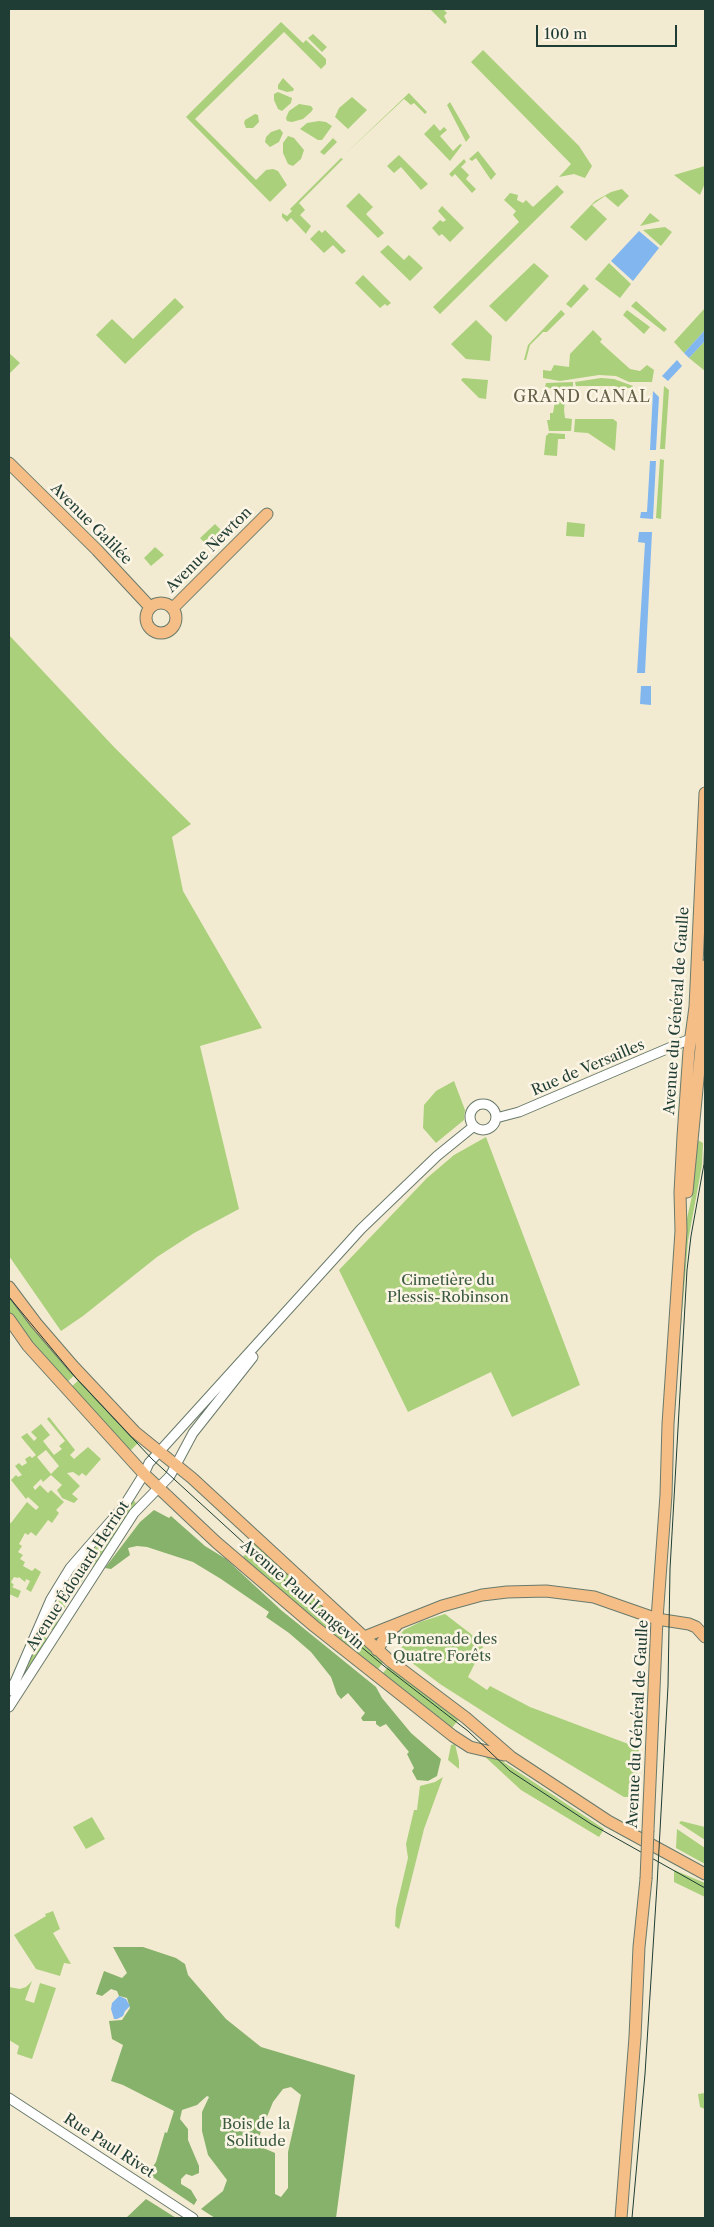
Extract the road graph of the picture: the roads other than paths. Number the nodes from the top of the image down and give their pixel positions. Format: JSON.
{"nodes":[{"id":1,"x":9,"y":463,"type":"edge"},
{"id":2,"x":267,"y":514,"type":"dead end"},
{"id":3,"x":150,"y":607,"type":"junction"},
{"id":4,"x":174,"y":608,"type":"junction"},
{"id":5,"x":705,"y":792,"type":"edge"},
{"id":6,"x":705,"y":966,"type":"edge"},
{"id":7,"x":690,"y":1039,"type":"junction"},
{"id":8,"x":496,"y":1118,"type":"junction"},
{"id":9,"x":474,"y":1126,"type":"junction"},
{"id":10,"x":681,"y":1231,"type":"junction"},
{"id":11,"x":9,"y":1287,"type":"edge"},
{"id":12,"x":299,"y":1297,"type":"junction"},
{"id":13,"x":9,"y":1319,"type":"edge"},
{"id":14,"x":249,"y":1353,"type":"junction"},
{"id":15,"x":224,"y":1393,"type":"junction"},
{"id":16,"x":161,"y":1452,"type":"junction"},
{"id":17,"x":176,"y":1465,"type":"junction"},
{"id":18,"x":144,"y":1474,"type":"junction"},
{"id":19,"x":158,"y":1488,"type":"junction"},
{"id":20,"x":657,"y":1619,"type":"junction"},
{"id":21,"x":402,"y":1622,"type":"junction"},
{"id":22,"x":364,"y":1637,"type":"junction"},
{"id":23,"x":705,"y":1637,"type":"edge"},
{"id":24,"x":377,"y":1650,"type":"junction"},
{"id":25,"x":9,"y":1691,"type":"edge"},
{"id":26,"x":9,"y":1707,"type":"edge"},
{"id":27,"x":511,"y":1757,"type":"junction"},
{"id":28,"x":705,"y":1874,"type":"edge"},
{"id":29,"x":9,"y":2098,"type":"edge"},
{"id":30,"x":193,"y":2218,"type":"edge"},
{"id":31,"x":621,"y":2218,"type":"edge"}],
"edges":[{"from":1,"to":3,"type":"main road","name":"Avenue Galilée"},
{"from":2,"to":4,"type":"main road","name":"Avenue Newton"},
{"from":3,"to":4,"type":"main road"},
{"from":3,"to":4,"type":"main road"},
{"from":5,"to":7,"type":"main road","name":"Avenue du Général de Gaulle"},
{"from":6,"to":10,"type":"main road","name":"Avenue du Général de Gaulle"},
{"from":7,"to":8,"type":"street","name":"Rue de Versailles"},
{"from":7,"to":10,"type":"main road","name":"Avenue du Général de Gaulle"},
{"from":8,"to":9,"type":"street"},
{"from":8,"to":9,"type":"street"},
{"from":9,"to":12,"type":"street"},
{"from":10,"to":20,"type":"main road","name":"Avenue du Général de Gaulle"},
{"from":11,"to":16,"type":"main road","name":"Avenue Paul Langevin"},
{"from":12,"to":14,"type":"street"},
{"from":12,"to":15,"type":"street"},
{"from":13,"to":18,"type":"main road","name":"Avenue Paul Langevin"},
{"from":14,"to":15,"type":"street"},
{"from":14,"to":16,"type":"street"},
{"from":15,"to":17,"type":"street"},
{"from":16,"to":17,"type":"main road","name":"Avenue Paul Langevin"},
{"from":16,"to":18,"type":"street"},
{"from":17,"to":19,"type":"street"},
{"from":17,"to":22,"type":"main road","name":"Avenue Paul Langevin"},
{"from":18,"to":19,"type":"main road","name":"Avenue Paul Langevin"},
{"from":18,"to":25,"type":"street","name":"Avenue Édouard Herriot"},
{"from":19,"to":26,"type":"street","name":"Avenue Édouard Herriot"},
{"from":19,"to":27,"type":"main road","name":"Avenue Paul Langevin"},
{"from":20,"to":21,"type":"main road"},
{"from":20,"to":23,"type":"main road"},
{"from":20,"to":31,"type":"main road","name":"Avenue du Général de Gaulle","bridge":true},
{"from":21,"to":22,"type":"main road"},
{"from":21,"to":24,"type":"main road"},
{"from":22,"to":24,"type":"main road","name":"Avenue Paul Langevin"},
{"from":24,"to":27,"type":"main road","name":"Avenue Paul Langevin"},
{"from":27,"to":28,"type":"main road","name":"Avenue Paul Langevin"},
{"from":29,"to":30,"type":"street","name":"Rue Paul Rivet"}]}
